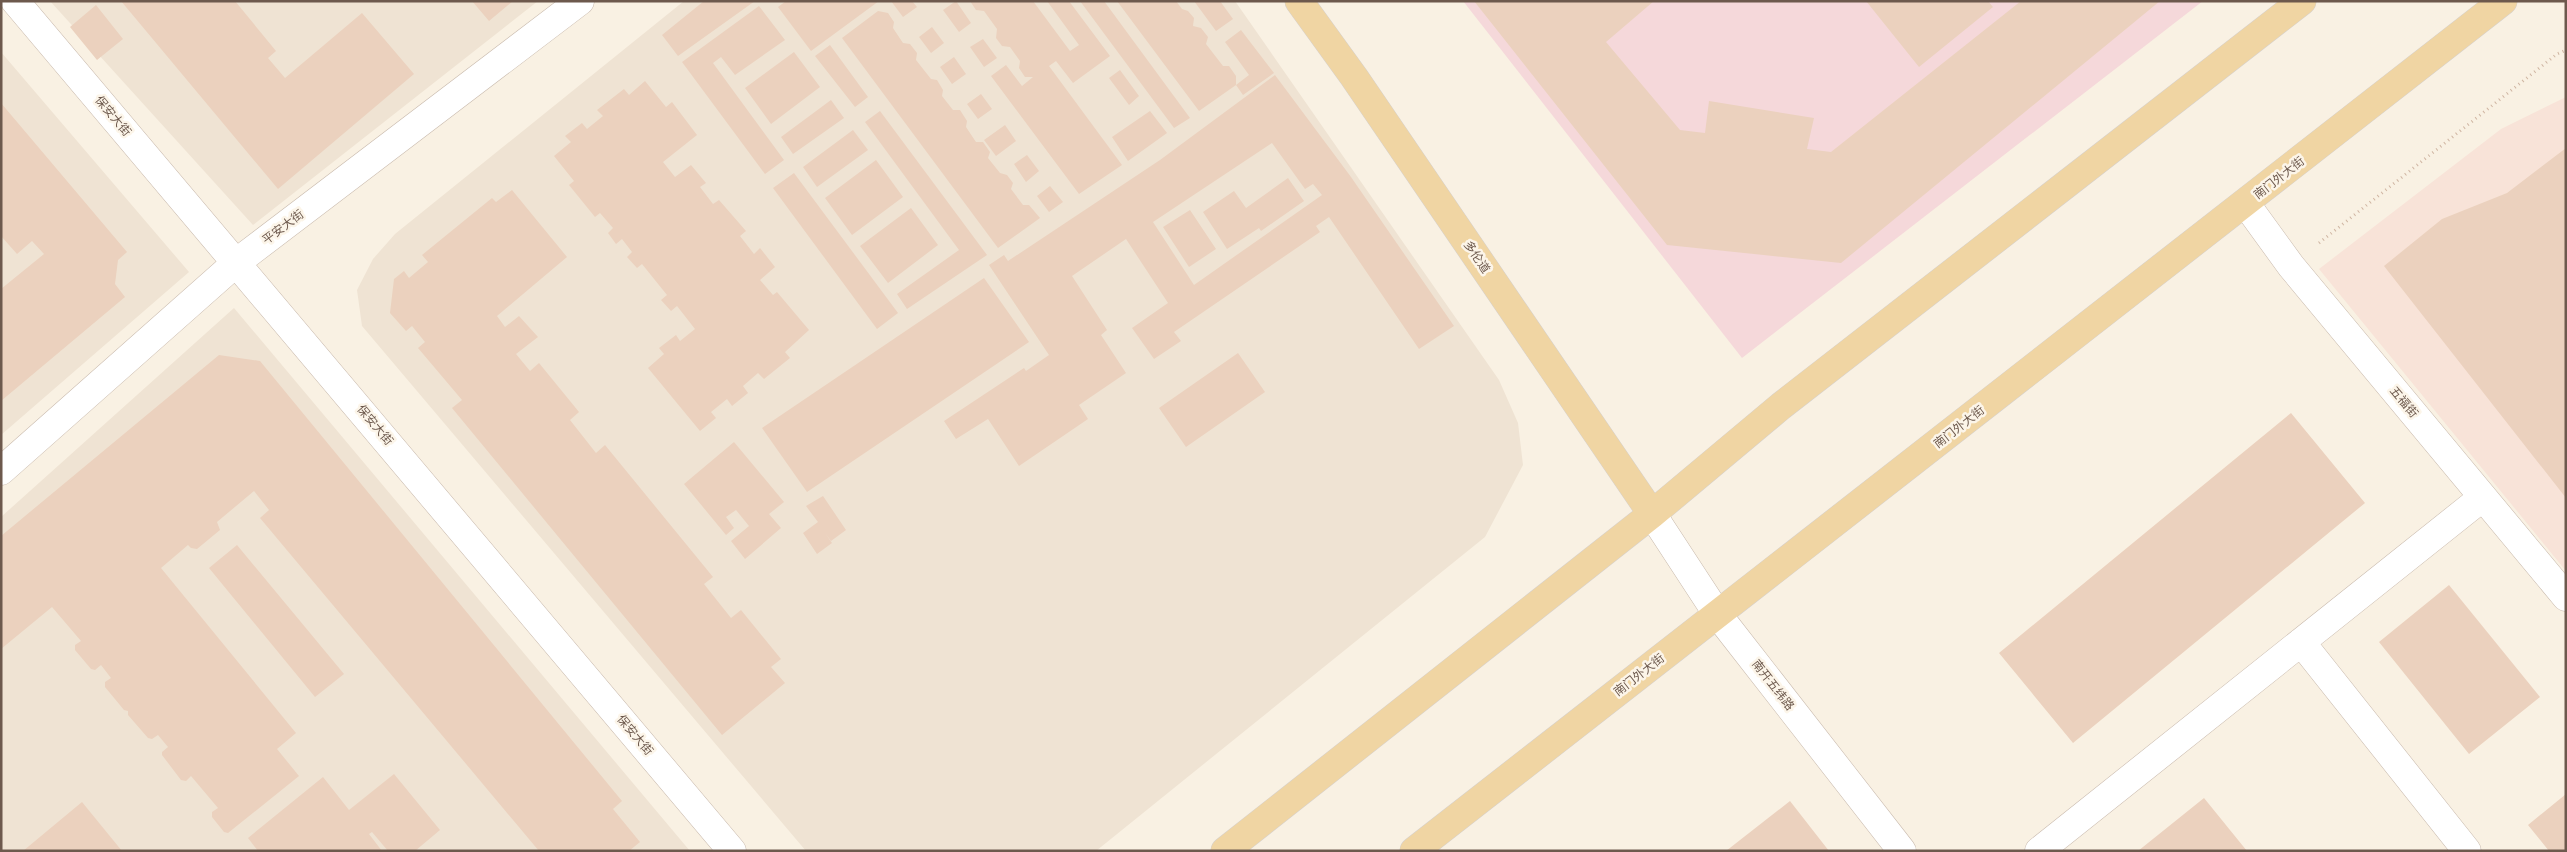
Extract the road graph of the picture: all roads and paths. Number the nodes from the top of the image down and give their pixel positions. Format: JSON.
{"nodes":[{"id":1,"x":15,"y":1,"type":"edge"},
{"id":2,"x":580,"y":1,"type":"edge"},
{"id":3,"x":1299,"y":1,"type":"edge"},
{"id":4,"x":2302,"y":1,"type":"edge"},
{"id":5,"x":2503,"y":1,"type":"edge"},
{"id":6,"x":2566,"y":50,"type":"edge"},
{"id":7,"x":2246,"y":204,"type":"junction"},
{"id":8,"x":237,"y":262,"type":"junction"},
{"id":9,"x":2291,"y":266,"type":"junction"},
{"id":10,"x":1,"y":471,"type":"edge"},
{"id":11,"x":2483,"y":497,"type":"junction"},
{"id":12,"x":1652,"y":514,"type":"junction"},
{"id":13,"x":2566,"y":597,"type":"edge"},
{"id":14,"x":1718,"y":615,"type":"junction"},
{"id":15,"x":2301,"y":642,"type":"junction"},
{"id":16,"x":732,"y":851,"type":"edge"},
{"id":17,"x":1224,"y":851,"type":"edge"},
{"id":18,"x":1414,"y":851,"type":"edge"},
{"id":19,"x":1902,"y":851,"type":"edge"},
{"id":20,"x":2038,"y":851,"type":"edge"},
{"id":21,"x":2467,"y":851,"type":"edge"}],
"edges":[{"from":1,"to":8,"type":"street","name":"保安大街"},
{"from":2,"to":8,"type":"street","name":"平安大街"},
{"from":3,"to":12,"type":"main road","name":"多伦道"},
{"from":4,"to":12,"type":"main road"},
{"from":5,"to":7,"type":"main road","name":"南门外大街"},
{"from":6,"to":9,"type":"path"},
{"from":7,"to":9,"type":"street","name":"五福街"},
{"from":7,"to":14,"type":"main road","name":"南门外大街"},
{"from":8,"to":10,"type":"street","name":"平安大街"},
{"from":8,"to":16,"type":"street","name":"保安大街"},
{"from":9,"to":11,"type":"street","name":"五福街"},
{"from":11,"to":13,"type":"street","name":"五福街"},
{"from":11,"to":15,"type":"street"},
{"from":12,"to":14,"type":"street","name":"南开五纬路"},
{"from":12,"to":17,"type":"main road"},
{"from":14,"to":18,"type":"main road","name":"南门外大街"},
{"from":14,"to":19,"type":"street","name":"南开五纬路"},
{"from":15,"to":20,"type":"street"},
{"from":15,"to":21,"type":"street"}]}
